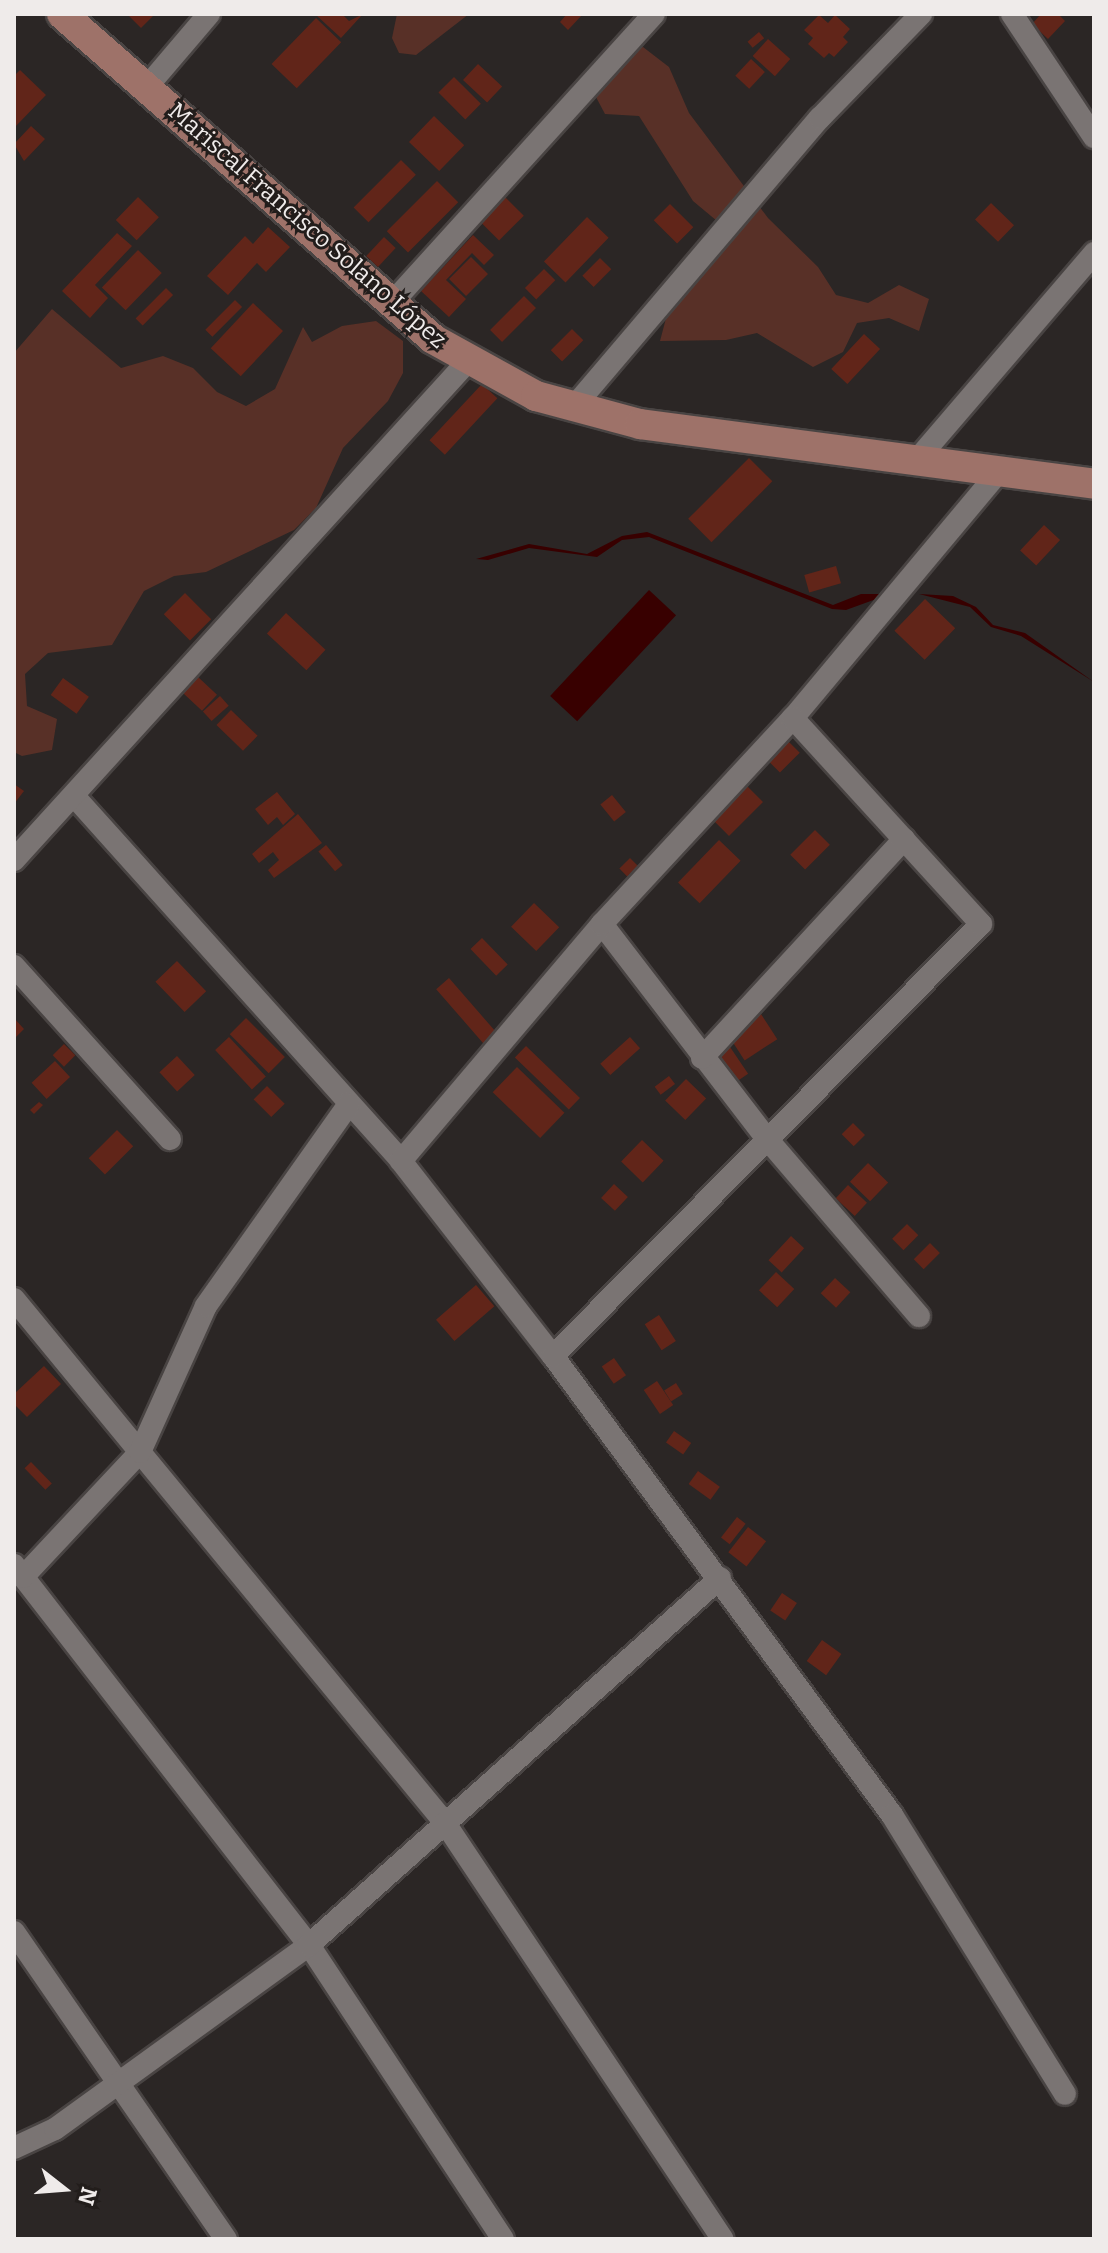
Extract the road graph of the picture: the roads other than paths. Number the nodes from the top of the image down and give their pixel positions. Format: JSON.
{"nodes":[{"id":1,"x":62,"y":14,"type":"edge"},
{"id":2,"x":209,"y":14,"type":"edge"},
{"id":3,"x":654,"y":14,"type":"edge"},
{"id":4,"x":921,"y":14,"type":"edge"},
{"id":5,"x":1012,"y":14,"type":"edge"},
{"id":6,"x":146,"y":88,"type":"junction"},
{"id":7,"x":1094,"y":137,"type":"edge"},
{"id":8,"x":1094,"y":253,"type":"edge"},
{"id":9,"x":391,"y":304,"type":"junction"},
{"id":10,"x":468,"y":361,"type":"junction"},
{"id":11,"x":572,"y":409,"type":"junction"},
{"id":12,"x":916,"y":461,"type":"junction"},
{"id":13,"x":999,"y":472,"type":"junction"},
{"id":14,"x":1094,"y":484,"type":"edge"},
{"id":15,"x":793,"y":718,"type":"junction"},
{"id":16,"x":74,"y":796,"type":"junction"},
{"id":17,"x":904,"y":839,"type":"junction"},
{"id":18,"x":17,"y":851,"type":"edge"},
{"id":19,"x":602,"y":924,"type":"junction"},
{"id":20,"x":14,"y":966,"type":"edge"},
{"id":21,"x":702,"y":1058,"type":"junction"},
{"id":22,"x":349,"y":1104,"type":"junction"},
{"id":23,"x":170,"y":1139,"type":"dead end"},
{"id":24,"x":768,"y":1140,"type":"junction"},
{"id":25,"x":401,"y":1161,"type":"junction"},
{"id":26,"x":14,"y":1299,"type":"edge"},
{"id":27,"x":919,"y":1316,"type":"dead end"},
{"id":28,"x":553,"y":1356,"type":"junction"},
{"id":29,"x":140,"y":1452,"type":"junction"},
{"id":30,"x":19,"y":1571,"type":"edge"},
{"id":31,"x":720,"y":1578,"type":"junction"},
{"id":32,"x":445,"y":1823,"type":"junction"},
{"id":33,"x":14,"y":1932,"type":"edge"},
{"id":34,"x":309,"y":1945,"type":"junction"},
{"id":35,"x":121,"y":2084,"type":"junction"},
{"id":36,"x":1065,"y":2094,"type":"dead end"},
{"id":37,"x":14,"y":2148,"type":"edge"},
{"id":38,"x":226,"y":2239,"type":"edge"},
{"id":39,"x":503,"y":2239,"type":"edge"},
{"id":40,"x":722,"y":2239,"type":"edge"}],
"edges":[{"from":1,"to":6,"type":"main road","name":"Mariscal Francisco Solano López"},
{"from":2,"to":6,"type":"street"},
{"from":3,"to":9,"type":"street"},
{"from":4,"to":11,"type":"street"},
{"from":5,"to":7,"type":"street"},
{"from":6,"to":9,"type":"main road","name":"Mariscal Francisco Solano López"},
{"from":8,"to":12,"type":"street"},
{"from":9,"to":10,"type":"main road","name":"Mariscal Francisco Solano López"},
{"from":10,"to":11,"type":"main road","name":"Mariscal Francisco Solano López"},
{"from":10,"to":16,"type":"street"},
{"from":11,"to":12,"type":"main road","name":"Mariscal Francisco Solano López"},
{"from":12,"to":13,"type":"main road","name":"Mariscal Francisco Solano López"},
{"from":13,"to":14,"type":"main road","name":"Mariscal Francisco Solano López"},
{"from":13,"to":15,"type":"street"},
{"from":15,"to":17,"type":"street"},
{"from":15,"to":19,"type":"street"},
{"from":16,"to":18,"type":"street"},
{"from":16,"to":22,"type":"street"},
{"from":17,"to":21,"type":"street"},
{"from":17,"to":24,"type":"street"},
{"from":19,"to":21,"type":"street"},
{"from":19,"to":25,"type":"street"},
{"from":20,"to":23,"type":"street"},
{"from":21,"to":24,"type":"street"},
{"from":22,"to":25,"type":"street"},
{"from":22,"to":29,"type":"street"},
{"from":24,"to":27,"type":"street"},
{"from":24,"to":28,"type":"street"},
{"from":25,"to":28,"type":"street"},
{"from":26,"to":29,"type":"street"},
{"from":28,"to":31,"type":"street"},
{"from":29,"to":30,"type":"street"},
{"from":29,"to":32,"type":"street"},
{"from":30,"to":34,"type":"street"},
{"from":31,"to":32,"type":"street"},
{"from":31,"to":36,"type":"street"},
{"from":32,"to":34,"type":"street"},
{"from":32,"to":40,"type":"street"},
{"from":33,"to":35,"type":"street"},
{"from":34,"to":35,"type":"street"},
{"from":34,"to":39,"type":"street"},
{"from":35,"to":37,"type":"street"},
{"from":35,"to":38,"type":"street"}]}
